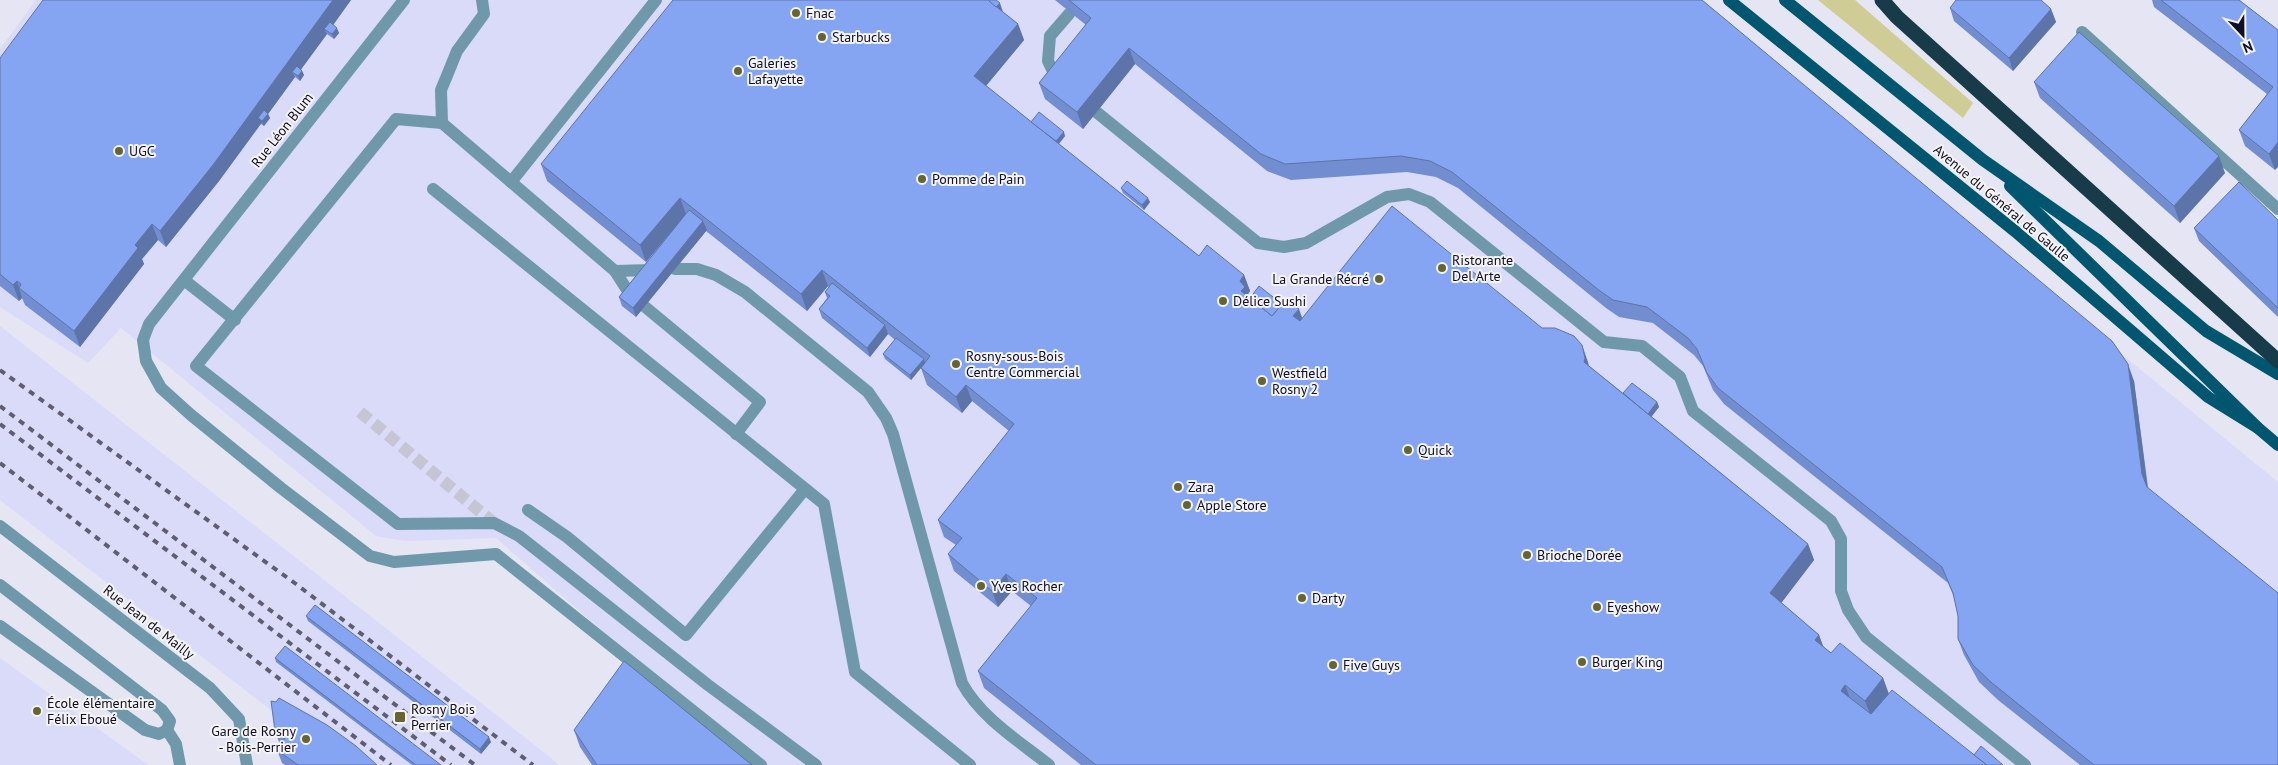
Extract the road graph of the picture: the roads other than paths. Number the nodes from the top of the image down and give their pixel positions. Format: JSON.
{"nodes":[{"id":1,"x":404,"y":0,"type":"edge"},
{"id":2,"x":482,"y":0,"type":"edge"},
{"id":3,"x":656,"y":0,"type":"edge"},
{"id":4,"x":1729,"y":0,"type":"edge"},
{"id":5,"x":1786,"y":0,"type":"edge"},
{"id":6,"x":1882,"y":0,"type":"edge"},
{"id":7,"x":1069,"y":14,"type":"edge"},
{"id":8,"x":2082,"y":32,"type":"edge"},
{"id":9,"x":442,"y":123,"type":"junction"},
{"id":10,"x":1983,"y":160,"type":"junction"},
{"id":11,"x":511,"y":182,"type":"junction"},
{"id":12,"x":432,"y":189,"type":"dead end"},
{"id":13,"x":2278,"y":209,"type":"edge"},
{"id":14,"x":675,"y":269,"type":"edge"},
{"id":15,"x":651,"y":270,"type":"edge"},
{"id":16,"x":615,"y":271,"type":"junction"},
{"id":17,"x":184,"y":280,"type":"junction"},
{"id":18,"x":631,"y":296,"type":"edge"},
{"id":19,"x":644,"y":306,"type":"edge"},
{"id":20,"x":234,"y":320,"type":"junction"},
{"id":21,"x":2278,"y":361,"type":"edge"},
{"id":22,"x":2278,"y":374,"type":"edge"},
{"id":23,"x":2258,"y":428,"type":"junction"},
{"id":24,"x":736,"y":434,"type":"junction"},
{"id":25,"x":2278,"y":445,"type":"edge"},
{"id":26,"x":805,"y":489,"type":"junction"},
{"id":27,"x":528,"y":510,"type":"dead end"},
{"id":28,"x":0,"y":526,"type":"edge"},
{"id":29,"x":0,"y":585,"type":"edge"},
{"id":30,"x":0,"y":626,"type":"edge"},
{"id":31,"x":167,"y":730,"type":"junction"},
{"id":32,"x":180,"y":765,"type":"edge"},
{"id":33,"x":247,"y":765,"type":"edge"},
{"id":34,"x":761,"y":765,"type":"edge"},
{"id":35,"x":816,"y":765,"type":"edge"},
{"id":36,"x":970,"y":765,"type":"edge"},
{"id":37,"x":1049,"y":765,"type":"edge"},
{"id":38,"x":2025,"y":765,"type":"edge"}],
"edges":[{"from":1,"to":17,"type":"street","name":"Rue Léon Blum"},
{"from":2,"to":9,"type":"street"},
{"from":3,"to":11,"type":"street"},
{"from":4,"to":23,"type":"main road","name":"Avenue du Général de Gaulle"},
{"from":5,"to":10,"type":"main road","name":"Avenue du Général de Gaulle"},
{"from":6,"to":21,"type":"highway"},
{"from":7,"to":38,"type":"street"},
{"from":8,"to":13,"type":"street"},
{"from":9,"to":11,"type":"street"},
{"from":9,"to":20,"type":"street"},
{"from":10,"to":22,"type":"main road","name":"Avenue du Général de Gaulle"},
{"from":10,"to":23,"type":"main road","name":"Avenue du Général de Gaulle"},
{"from":11,"to":16,"type":"street"},
{"from":12,"to":24,"type":"street"},
{"from":14,"to":37,"type":"street"},
{"from":15,"to":16,"type":"street"},
{"from":16,"to":18,"type":"street"},
{"from":17,"to":20,"type":"street"},
{"from":17,"to":34,"type":"street","name":"Rue Léon Blum"},
{"from":19,"to":24,"type":"street"},
{"from":20,"to":35,"type":"street"},
{"from":23,"to":25,"type":"main road","name":"Avenue du Général de Gaulle"},
{"from":24,"to":26,"type":"street"},
{"from":26,"to":27,"type":"street"},
{"from":26,"to":36,"type":"street"},
{"from":28,"to":33,"type":"street","name":"Rue Jean de Mailly"},
{"from":29,"to":31,"type":"street"},
{"from":30,"to":31,"type":"street"},
{"from":31,"to":32,"type":"street"}]}
